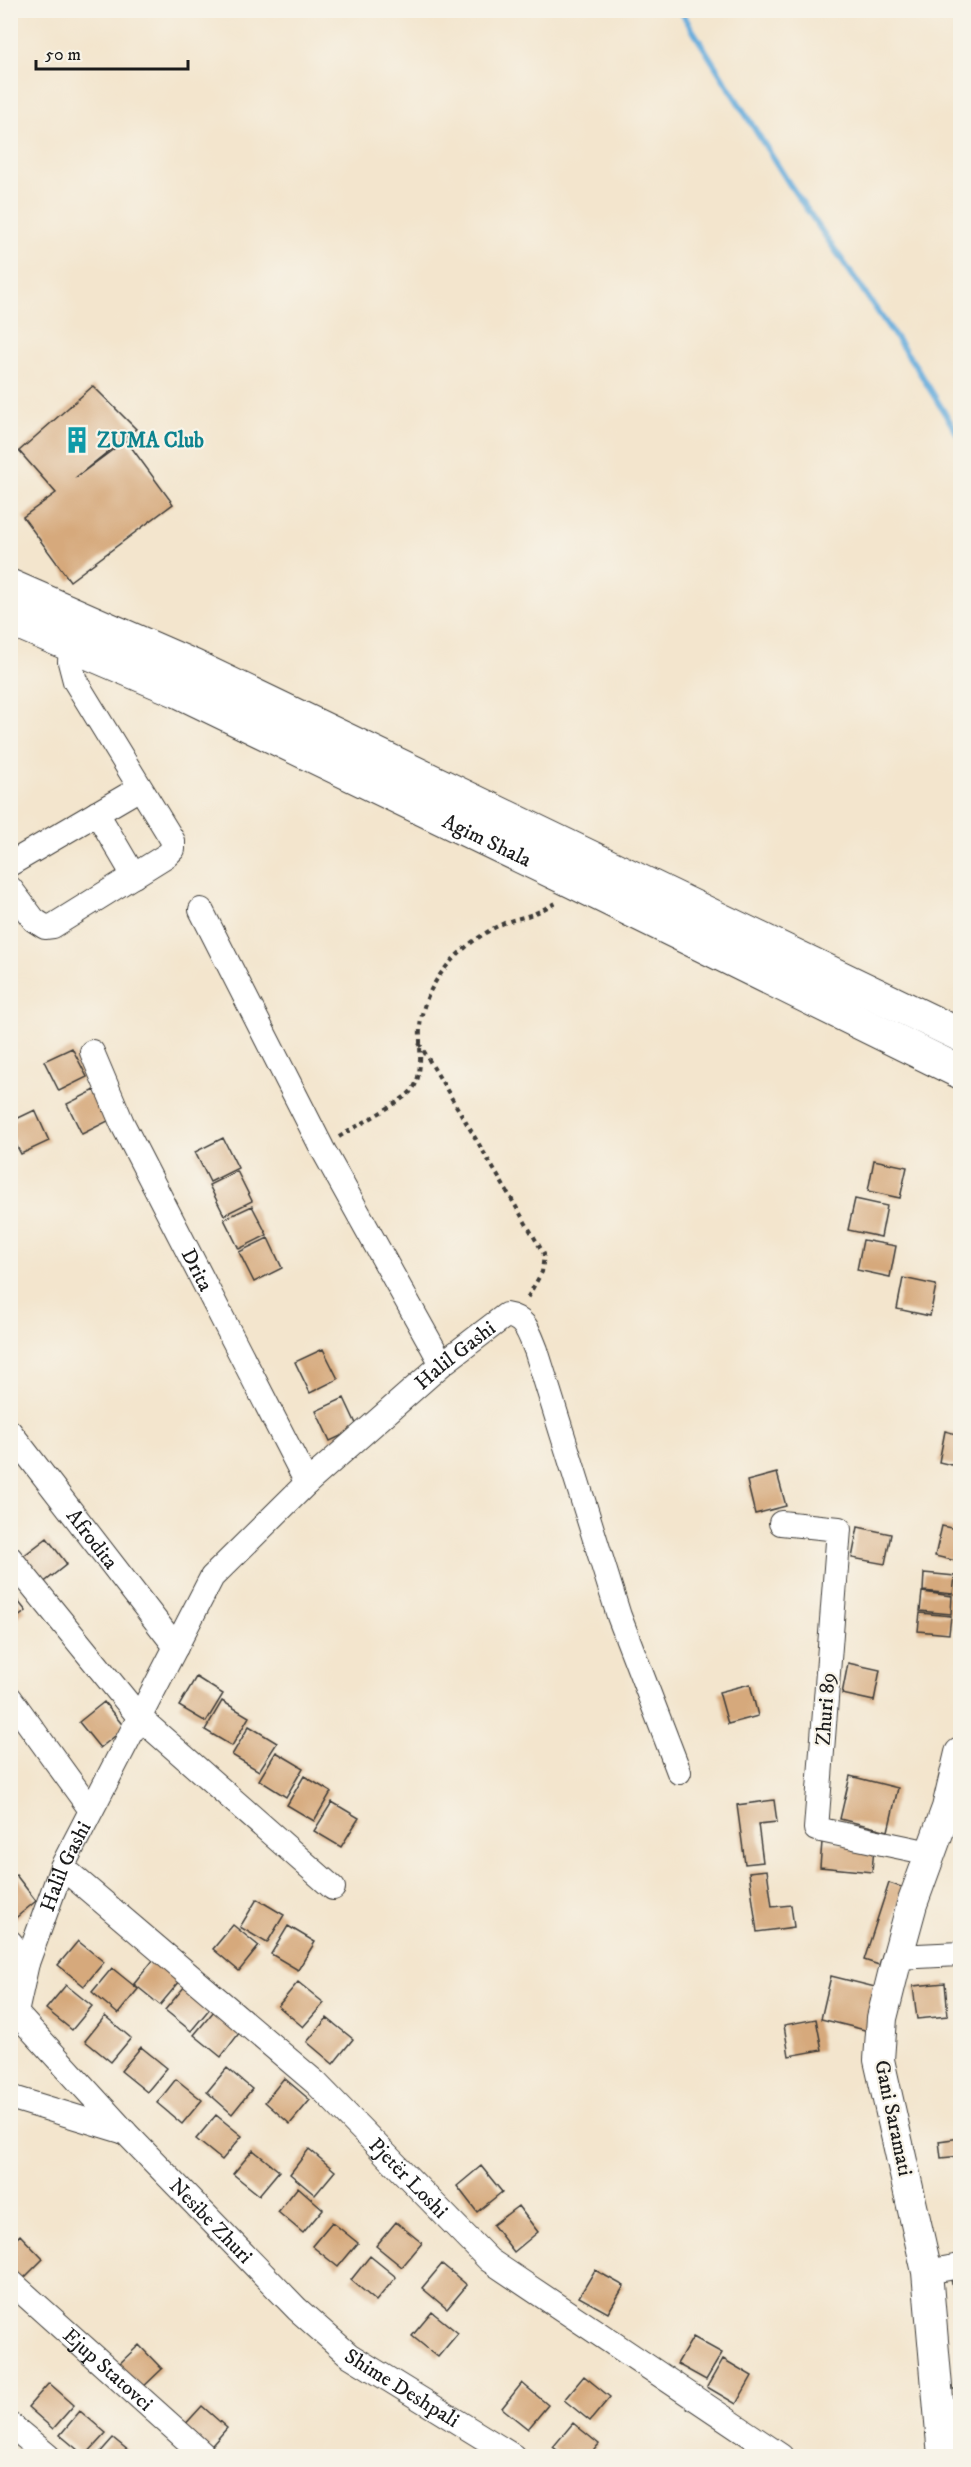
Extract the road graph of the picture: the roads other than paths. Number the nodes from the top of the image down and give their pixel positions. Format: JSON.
{"nodes":[{"id":1,"x":10,"y":586,"type":"edge"},
{"id":2,"x":10,"y":619,"type":"edge"},
{"id":3,"x":71,"y":645,"type":"junction"},
{"id":4,"x":140,"y":788,"type":"junction"},
{"id":5,"x":97,"y":813,"type":"junction"},
{"id":6,"x":10,"y":864,"type":"edge"},
{"id":7,"x":134,"y":876,"type":"junction"},
{"id":8,"x":10,"y":888,"type":"edge"},
{"id":9,"x":201,"y":910,"type":"dead end"},
{"id":10,"x":960,"y":1035,"type":"edge"},
{"id":11,"x":92,"y":1052,"type":"dead end"},
{"id":12,"x":960,"y":1072,"type":"edge"},
{"id":13,"x":442,"y":1364,"type":"junction"},
{"id":14,"x":10,"y":1431,"type":"edge"},
{"id":15,"x":307,"y":1483,"type":"junction"},
{"id":16,"x":781,"y":1522,"type":"dead end"},
{"id":17,"x":10,"y":1558,"type":"edge"},
{"id":18,"x":176,"y":1647,"type":"junction"},
{"id":19,"x":10,"y":1698,"type":"edge"},
{"id":20,"x":141,"y":1718,"type":"junction"},
{"id":21,"x":960,"y":1753,"type":"edge"},
{"id":22,"x":679,"y":1772,"type":"dead end"},
{"id":23,"x":956,"y":1789,"type":"edge"},
{"id":24,"x":91,"y":1810,"type":"junction"},
{"id":25,"x":930,"y":1853,"type":"junction"},
{"id":26,"x":62,"y":1867,"type":"junction"},
{"id":27,"x":333,"y":1888,"type":"dead end"},
{"id":28,"x":10,"y":1942,"type":"edge"},
{"id":29,"x":960,"y":1954,"type":"edge"},
{"id":30,"x":897,"y":1957,"type":"junction"},
{"id":31,"x":27,"y":1963,"type":"junction"},
{"id":32,"x":13,"y":2017,"type":"edge"},
{"id":33,"x":10,"y":2097,"type":"edge"},
{"id":34,"x":125,"y":2132,"type":"junction"},
{"id":35,"x":960,"y":2266,"type":"edge"},
{"id":36,"x":927,"y":2272,"type":"junction"},
{"id":37,"x":10,"y":2281,"type":"edge"},
{"id":38,"x":297,"y":2309,"type":"joint"},
{"id":39,"x":12,"y":2426,"type":"edge"},
{"id":40,"x":48,"y":2457,"type":"edge"},
{"id":41,"x":205,"y":2457,"type":"edge"},
{"id":42,"x":513,"y":2457,"type":"edge"},
{"id":43,"x":781,"y":2457,"type":"edge"},
{"id":44,"x":943,"y":2457,"type":"edge"}],
"edges":[{"from":1,"to":10,"type":"main road","name":"Agim Shala"},
{"from":2,"to":3,"type":"main road","name":"Agim Shala"},
{"from":3,"to":4,"type":"street"},
{"from":3,"to":12,"type":"main road","name":"Agim Shala"},
{"from":4,"to":5,"type":"street"},
{"from":4,"to":7,"type":"street"},
{"from":5,"to":6,"type":"street"},
{"from":5,"to":7,"type":"street"},
{"from":7,"to":8,"type":"street"},
{"from":9,"to":13,"type":"street"},
{"from":11,"to":15,"type":"street","name":"Drita"},
{"from":13,"to":15,"type":"street","name":"Halil Gashi"},
{"from":13,"to":22,"type":"street","name":"Halil Gashi"},
{"from":14,"to":18,"type":"street","name":"Afrodita"},
{"from":15,"to":18,"type":"street","name":"Halil Gashi"},
{"from":16,"to":25,"type":"street","name":"Zhuri 89"},
{"from":17,"to":20,"type":"street"},
{"from":18,"to":20,"type":"street","name":"Halil Gashi"},
{"from":19,"to":24,"type":"street"},
{"from":20,"to":24,"type":"street","name":"Halil Gashi"},
{"from":20,"to":27,"type":"street"},
{"from":21,"to":23,"type":"street","name":"Gani Saramati"},
{"from":23,"to":25,"type":"street","name":"Gani Saramati"},
{"from":24,"to":26,"type":"street","name":"Halil Gashi"},
{"from":25,"to":30,"type":"street","name":"Gani Saramati"},
{"from":26,"to":31,"type":"street","name":"Halil Gashi"},
{"from":26,"to":43,"type":"street","name":"Pjetër Loshi"},
{"from":28,"to":31,"type":"street"},
{"from":29,"to":30,"type":"street"},
{"from":30,"to":36,"type":"street","name":"Gani Saramati"},
{"from":31,"to":32,"type":"street","name":"Halil Gashi"},
{"from":32,"to":34,"type":"street","name":"Nesibe Zhuri"},
{"from":33,"to":34,"type":"street","name":"Nesibe Zhuri"},
{"from":34,"to":38,"type":"street","name":"Nesibe Zhuri"},
{"from":35,"to":36,"type":"street"},
{"from":36,"to":44,"type":"street","name":"Gani Saramati"},
{"from":37,"to":41,"type":"street","name":"Ejup Statovci"},
{"from":38,"to":42,"type":"street","name":"Shime Deshpali"},
{"from":39,"to":40,"type":"street"}]}
